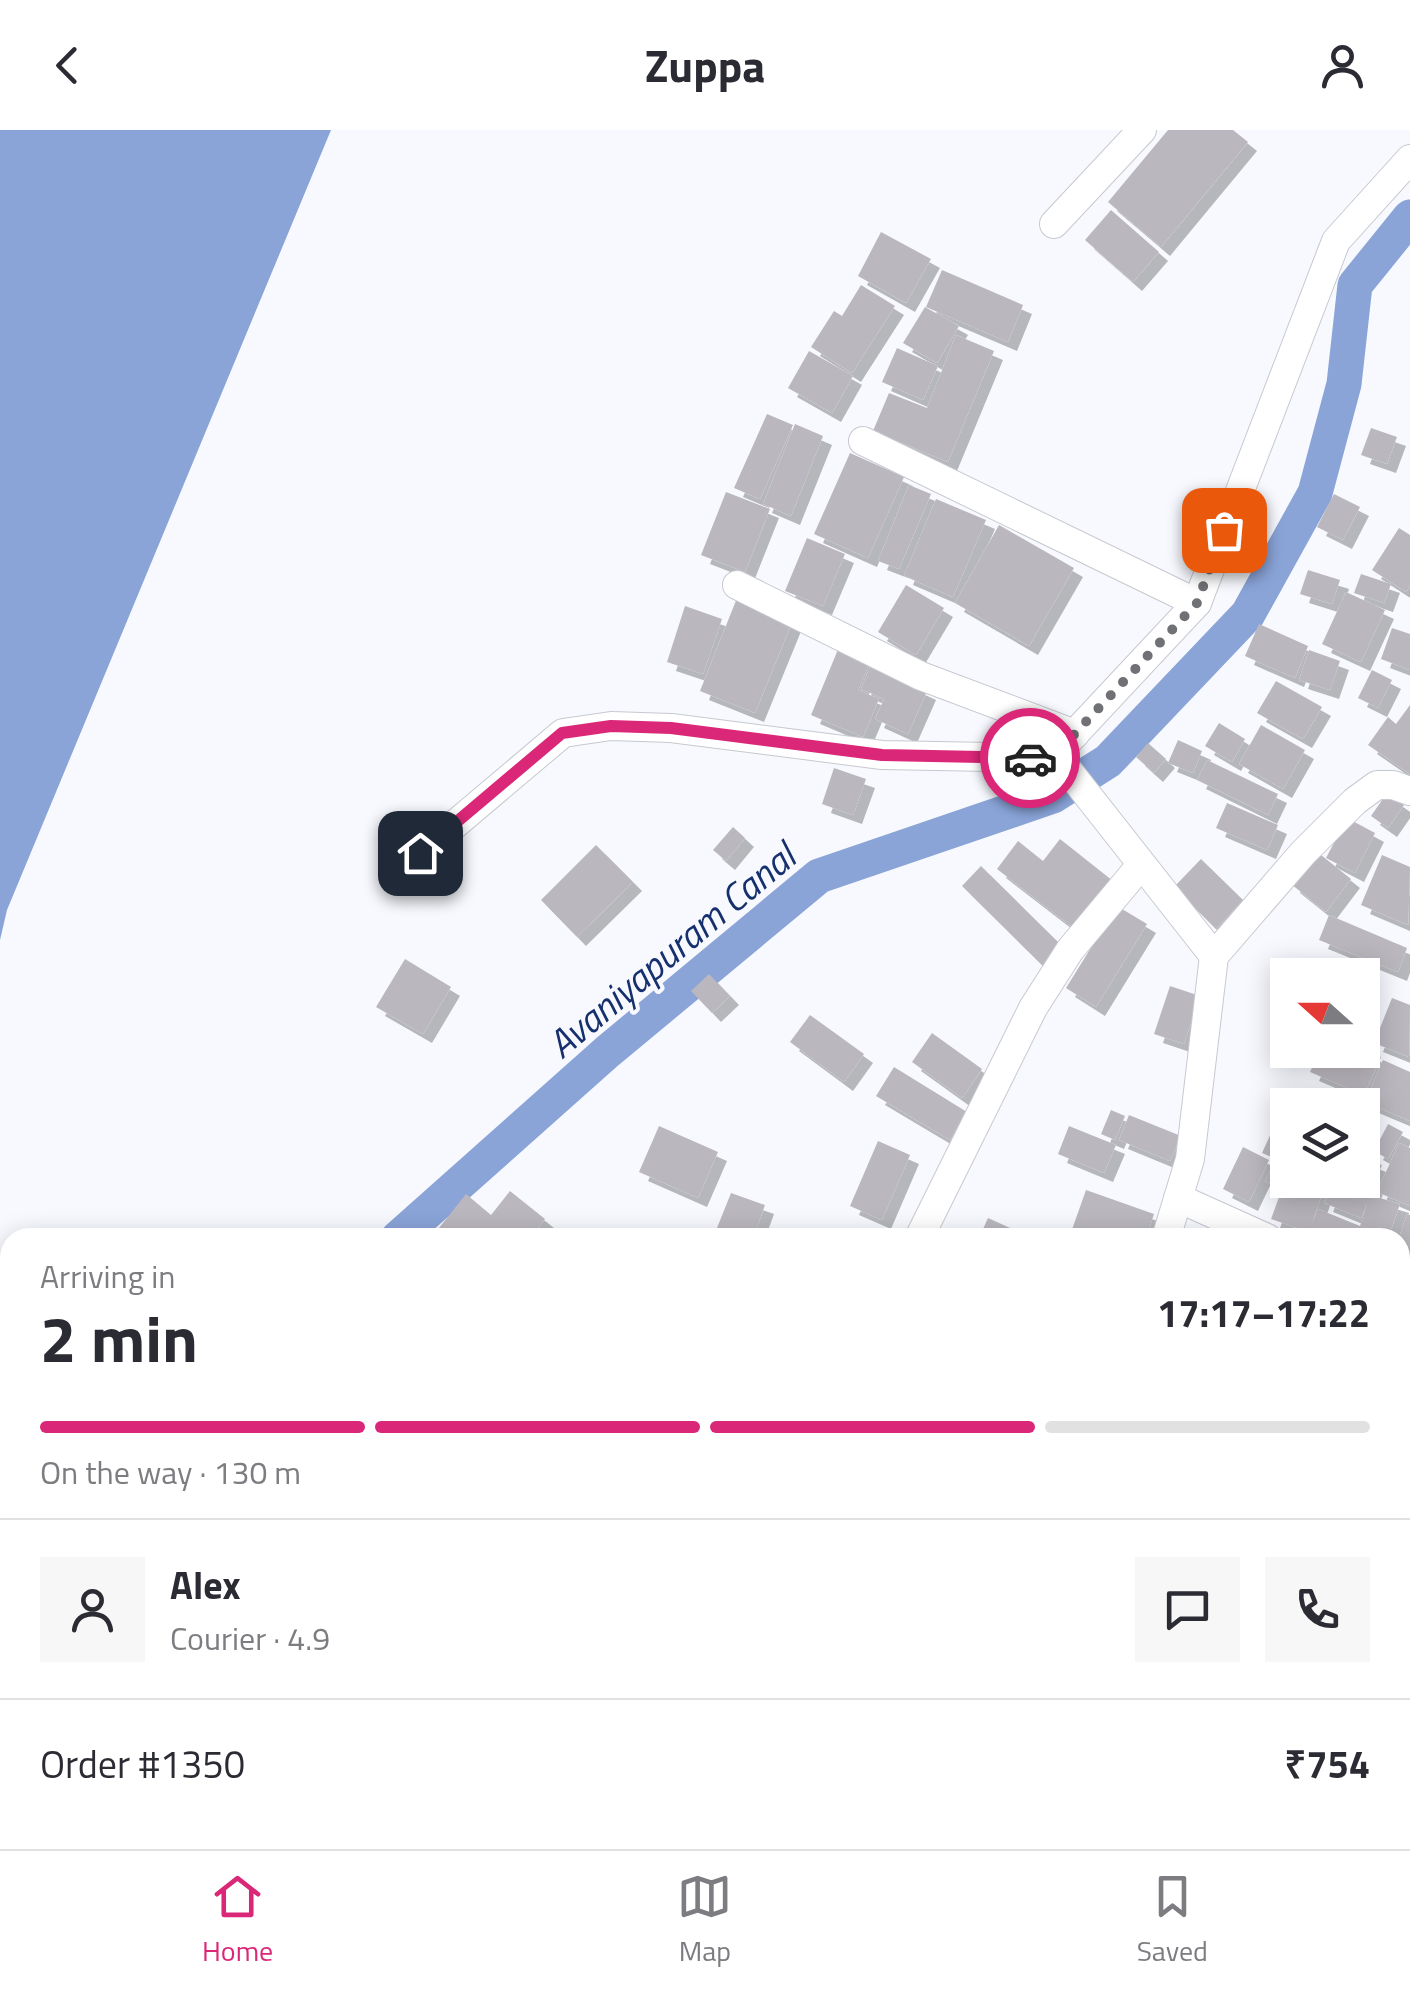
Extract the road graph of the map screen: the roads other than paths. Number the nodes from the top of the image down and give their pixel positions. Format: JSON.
{"nodes":[{"id":1,"x":1142,"y":130,"type":"edge"},
{"id":2,"x":1410,"y":159,"type":"edge"},
{"id":3,"x":1054,"y":224,"type":"dead end"},
{"id":4,"x":862,"y":441,"type":"dead end"},
{"id":5,"x":738,"y":584,"type":"dead end"},
{"id":6,"x":1197,"y":603,"type":"junction"},
{"id":7,"x":1075,"y":734,"type":"junction"},
{"id":8,"x":1060,"y":764,"type":"junction"},
{"id":9,"x":1410,"y":791,"type":"edge"},
{"id":10,"x":420,"y":853,"type":"dead end"},
{"id":11,"x":1141,"y":865,"type":"junction"},
{"id":12,"x":1214,"y":956,"type":"junction"},
{"id":13,"x":1178,"y":1198,"type":"junction"},
{"id":14,"x":924,"y":1228,"type":"edge"},
{"id":15,"x":1169,"y":1228,"type":"edge"},
{"id":16,"x":1245,"y":1228,"type":"edge"}],
"edges":[{"from":1,"to":3,"type":"street"},
{"from":2,"to":6,"type":"street"},
{"from":4,"to":6,"type":"street"},
{"from":5,"to":7,"type":"street"},
{"from":6,"to":7,"type":"street"},
{"from":7,"to":8,"type":"street"},
{"from":8,"to":10,"type":"street"},
{"from":8,"to":11,"type":"street"},
{"from":9,"to":12,"type":"street"},
{"from":11,"to":12,"type":"street"},
{"from":11,"to":14,"type":"street"},
{"from":12,"to":13,"type":"street"},
{"from":13,"to":15,"type":"street"},
{"from":13,"to":16,"type":"street"}]}
